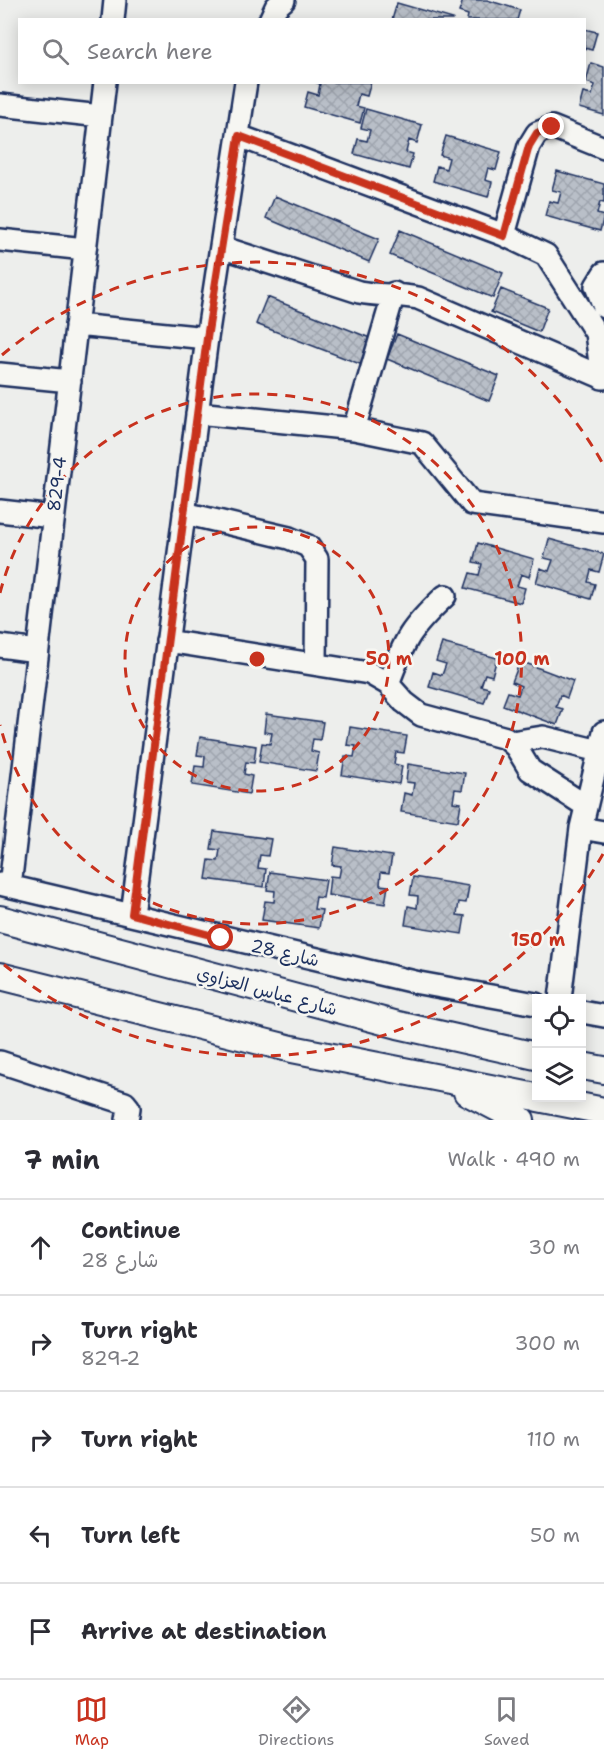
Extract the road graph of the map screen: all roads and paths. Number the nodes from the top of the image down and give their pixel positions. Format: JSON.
{"nodes":[{"id":1,"x":115,"y":0,"type":"edge"},
{"id":2,"x":284,"y":0,"type":"edge"},
{"id":3,"x":112,"y":18,"type":"edge"},
{"id":4,"x":271,"y":18,"type":"edge"},
{"id":5,"x":105,"y":84,"type":"edge"},
{"id":6,"x":246,"y":84,"type":"edge"},
{"id":7,"x":0,"y":105,"type":"edge"},
{"id":8,"x":101,"y":116,"type":"junction"},
{"id":9,"x":239,"y":136,"type":"junction"},
{"id":10,"x":604,"y":148,"type":"edge"},
{"id":11,"x":504,"y":236,"type":"junction"},
{"id":12,"x":0,"y":240,"type":"edge"},
{"id":13,"x":221,"y":248,"type":"junction"},
{"id":14,"x":85,"y":249,"type":"junction"},
{"id":15,"x":604,"y":273,"type":"edge"},
{"id":16,"x":394,"y":293,"type":"junction"},
{"id":17,"x":604,"y":307,"type":"edge"},
{"id":18,"x":76,"y":325,"type":"junction"},
{"id":19,"x":207,"y":338,"type":"junction"},
{"id":20,"x":0,"y":374,"type":"edge"},
{"id":21,"x":603,"y":378,"type":"edge"},
{"id":22,"x":70,"y":381,"type":"junction"},
{"id":23,"x":196,"y":413,"type":"junction"},
{"id":24,"x":354,"y":429,"type":"junction"},
{"id":25,"x":0,"y":511,"type":"edge"},
{"id":26,"x":183,"y":513,"type":"junction"},
{"id":27,"x":54,"y":518,"type":"junction"},
{"id":28,"x":604,"y":522,"type":"edge"},
{"id":29,"x":445,"y":596,"type":"dead end"},
{"id":30,"x":167,"y":641,"type":"junction"},
{"id":31,"x":0,"y":646,"type":"edge"},
{"id":32,"x":38,"y":651,"type":"junction"},
{"id":33,"x":316,"y":664,"type":"junction"},
{"id":34,"x":388,"y":684,"type":"junction"},
{"id":35,"x":602,"y":741,"type":"edge"},
{"id":36,"x":511,"y":742,"type":"junction"},
{"id":37,"x":586,"y":806,"type":"junction"},
{"id":38,"x":581,"y":828,"type":"junction"},
{"id":39,"x":604,"y":832,"type":"edge"},
{"id":40,"x":5,"y":885,"type":"edge"},
{"id":41,"x":132,"y":914,"type":"junction"},
{"id":42,"x":0,"y":919,"type":"edge"},
{"id":43,"x":0,"y":976,"type":"edge"},
{"id":44,"x":561,"y":994,"type":"edge"},
{"id":45,"x":532,"y":1003,"type":"edge"},
{"id":46,"x":586,"y":1013,"type":"edge"},
{"id":47,"x":604,"y":1016,"type":"edge"},
{"id":48,"x":532,"y":1055,"type":"edge"},
{"id":49,"x":0,"y":1062,"type":"edge"},
{"id":50,"x":586,"y":1067,"type":"edge"},
{"id":51,"x":604,"y":1070,"type":"edge"},
{"id":52,"x":440,"y":1078,"type":"junction"},
{"id":53,"x":532,"y":1096,"type":"edge"},
{"id":54,"x":563,"y":1102,"type":"edge"},
{"id":55,"x":604,"y":1110,"type":"edge"},
{"id":56,"x":127,"y":1120,"type":"edge"},
{"id":57,"x":521,"y":1120,"type":"edge"}],
"edges":[{"from":1,"to":3,"type":"street"},
{"from":2,"to":4,"type":"street"},
{"from":5,"to":8,"type":"street","name":"829-4"},
{"from":6,"to":9,"type":"street"},
{"from":7,"to":8,"type":"street"},
{"from":8,"to":14,"type":"street","name":"829-4"},
{"from":9,"to":11,"type":"street"},
{"from":9,"to":13,"type":"street"},
{"from":10,"to":11,"type":"street"},
{"from":11,"to":21,"type":"street"},
{"from":12,"to":14,"type":"street"},
{"from":13,"to":16,"type":"street"},
{"from":13,"to":19,"type":"street"},
{"from":14,"to":18,"type":"street","name":"829-4"},
{"from":15,"to":17,"type":"street"},
{"from":16,"to":21,"type":"street"},
{"from":16,"to":24,"type":"street"},
{"from":18,"to":19,"type":"street"},
{"from":18,"to":22,"type":"street","name":"829-4"},
{"from":19,"to":23,"type":"street"},
{"from":20,"to":22,"type":"street"},
{"from":22,"to":27,"type":"street","name":"829-4"},
{"from":23,"to":24,"type":"street"},
{"from":23,"to":26,"type":"street"},
{"from":24,"to":28,"type":"street"},
{"from":25,"to":27,"type":"street"},
{"from":26,"to":30,"type":"street"},
{"from":26,"to":33,"type":"street"},
{"from":27,"to":32,"type":"street","name":"829-4"},
{"from":29,"to":34,"type":"street"},
{"from":30,"to":33,"type":"street"},
{"from":30,"to":41,"type":"street"},
{"from":31,"to":32,"type":"street"},
{"from":32,"to":40,"type":"street","name":"829-4"},
{"from":33,"to":34,"type":"street"},
{"from":34,"to":36,"type":"street"},
{"from":35,"to":36,"type":"street"},
{"from":35,"to":37,"type":"street"},
{"from":36,"to":37,"type":"street"},
{"from":37,"to":38,"type":"street"},
{"from":38,"to":39,"type":"street"},
{"from":38,"to":44,"type":"street"},
{"from":40,"to":41,"type":"street","name":"شارع 28"},
{"from":41,"to":45,"type":"street","name":"شارع 28"},
{"from":42,"to":48,"type":"main road","name":"شارع عباس العزاوي"},
{"from":43,"to":52,"type":"main road"},
{"from":46,"to":47,"type":"street"},
{"from":49,"to":56,"type":"street"},
{"from":50,"to":51,"type":"main road"},
{"from":52,"to":53,"type":"main road"},
{"from":52,"to":57,"type":"main road"},
{"from":54,"to":55,"type":"main road"}]}
